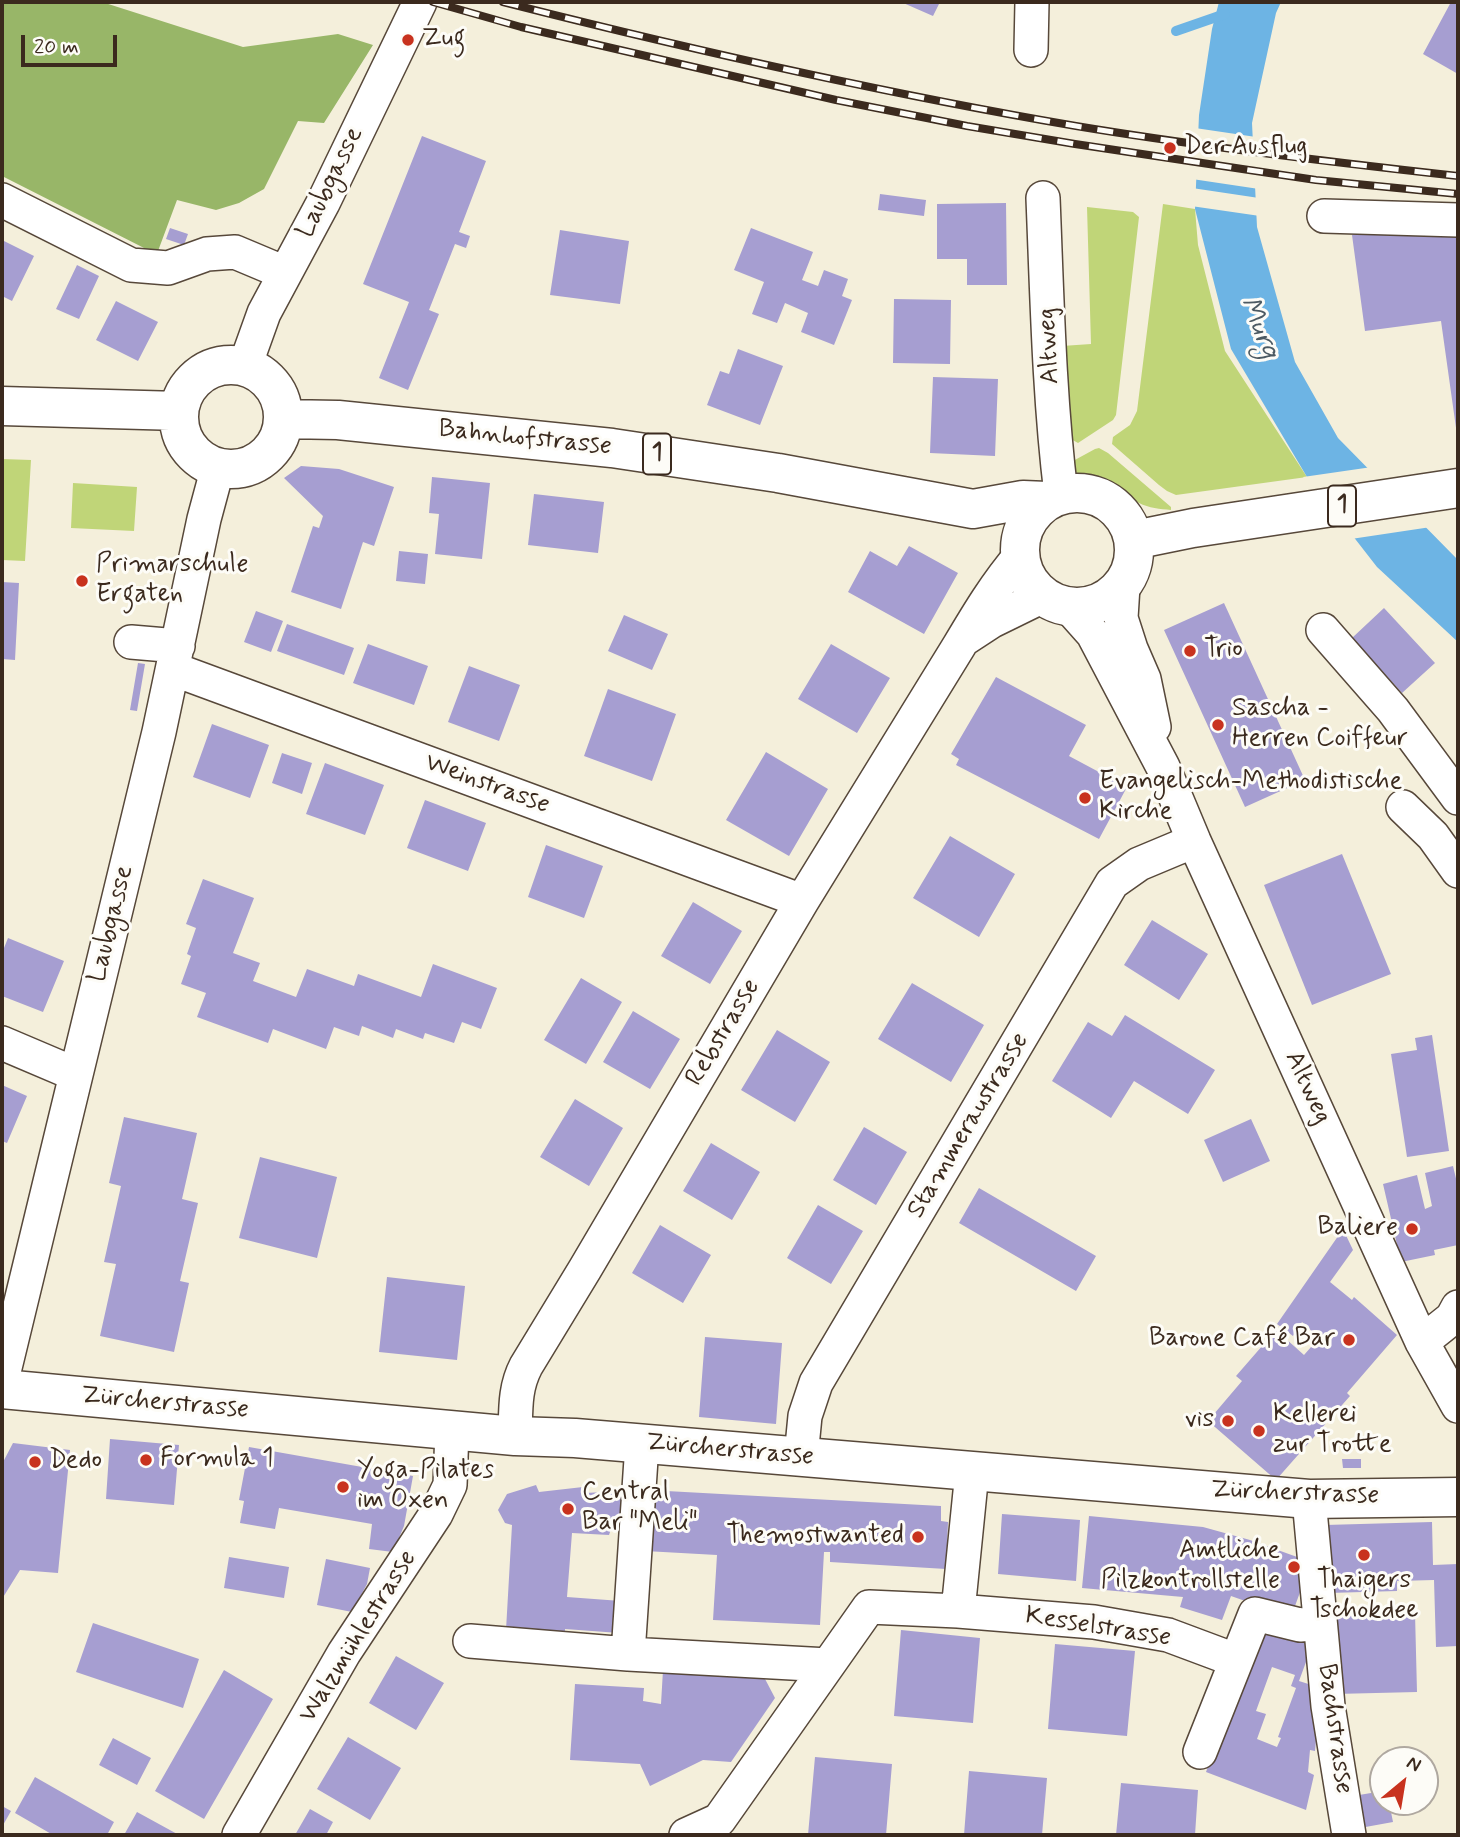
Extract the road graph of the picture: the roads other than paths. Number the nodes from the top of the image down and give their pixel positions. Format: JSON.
{"nodes":[{"id":1,"x":420,"y":2,"type":"edge"},
{"id":2,"x":1032,"y":2,"type":"edge"},
{"id":3,"x":1031,"y":50,"type":"dead end"},
{"id":4,"x":1043,"y":198,"type":"dead end"},
{"id":5,"x":2,"y":200,"type":"edge"},
{"id":6,"x":1332,"y":216,"type":"dead end"},
{"id":7,"x":1458,"y":219,"type":"edge"},
{"id":8,"x":285,"y":273,"type":"junction"},
{"id":9,"x":245,"y":366,"type":"junction"},
{"id":10,"x":2,"y":406,"type":"edge"},
{"id":11,"x":179,"y":411,"type":"junction"},
{"id":12,"x":283,"y":419,"type":"junction"},
{"id":13,"x":218,"y":467,"type":"junction"},
{"id":14,"x":1458,"y":488,"type":"edge"},
{"id":15,"x":1054,"y":497,"type":"junction"},
{"id":16,"x":973,"y":509,"type":"junction"},
{"id":17,"x":1134,"y":540,"type":"junction"},
{"id":18,"x":1020,"y":549,"type":"junction"},
{"id":19,"x":1123,"y":586,"type":"junction"},
{"id":20,"x":1056,"y":601,"type":"junction"},
{"id":21,"x":1323,"y":630,"type":"dead end"},
{"id":22,"x":963,"y":640,"type":"junction"},
{"id":23,"x":131,"y":642,"type":"dead end"},
{"id":24,"x":175,"y":658,"type":"junction"},
{"id":25,"x":1163,"y":766,"type":"junction"},
{"id":26,"x":1458,"y":798,"type":"edge"},
{"id":27,"x":1403,"y":807,"type":"dead end"},
{"id":28,"x":1194,"y":841,"type":"junction"},
{"id":29,"x":1458,"y":872,"type":"edge"},
{"id":30,"x":802,"y":901,"type":"junction"},
{"id":31,"x":2,"y":1043,"type":"edge"},
{"id":32,"x":75,"y":1074,"type":"junction"},
{"id":33,"x":1458,"y":1307,"type":"edge"},
{"id":34,"x":1422,"y":1342,"type":"junction"},
{"id":35,"x":2,"y":1380,"type":"edge"},
{"id":36,"x":2,"y":1389,"type":"edge"},
{"id":37,"x":1458,"y":1406,"type":"edge"},
{"id":38,"x":452,"y":1430,"type":"junction"},
{"id":39,"x":515,"y":1436,"type":"junction"},
{"id":40,"x":642,"y":1444,"type":"junction"},
{"id":41,"x":801,"y":1457,"type":"junction"},
{"id":42,"x":972,"y":1472,"type":"junction"},
{"id":43,"x":1458,"y":1497,"type":"edge"},
{"id":44,"x":1309,"y":1499,"type":"junction"},
{"id":45,"x":958,"y":1611,"type":"junction"},
{"id":46,"x":1320,"y":1623,"type":"junction"},
{"id":47,"x":470,"y":1641,"type":"dead end"},
{"id":48,"x":628,"y":1654,"type":"junction"},
{"id":49,"x":1235,"y":1660,"type":"junction"},
{"id":50,"x":828,"y":1665,"type":"junction"},
{"id":51,"x":1200,"y":1752,"type":"dead end"},
{"id":52,"x":239,"y":1835,"type":"edge"},
{"id":53,"x":686,"y":1835,"type":"edge"},
{"id":54,"x":1349,"y":1835,"type":"edge"}],
"edges":[{"from":1,"to":8,"type":"street","name":"Laubgasse"},
{"from":2,"to":3,"type":"street"},
{"from":4,"to":15,"type":"street","name":"Altweg"},
{"from":5,"to":8,"type":"street"},
{"from":6,"to":7,"type":"street"},
{"from":8,"to":9,"type":"street","name":"Laubgasse"},
{"from":9,"to":11,"type":"main road"},
{"from":9,"to":12,"type":"main road"},
{"from":10,"to":11,"type":"main road"},
{"from":11,"to":13,"type":"main road"},
{"from":12,"to":13,"type":"main road"},
{"from":12,"to":16,"type":"main road","name":"Bahnhofstrasse","number":"1"},
{"from":13,"to":24,"type":"street","name":"Laubgasse"},
{"from":14,"to":17,"type":"main road","number":"1"},
{"from":15,"to":16,"type":"main road","name":"Bahnhofstrasse","number":"1"},
{"from":15,"to":17,"type":"main road"},
{"from":15,"to":18,"type":"main road"},
{"from":16,"to":18,"type":"main road","name":"Bahnhofstrasse","number":"1"},
{"from":17,"to":19,"type":"main road"},
{"from":18,"to":20,"type":"main road"},
{"from":18,"to":22,"type":"street","name":"Rebstrasse"},
{"from":19,"to":20,"type":"main road"},
{"from":19,"to":25,"type":"street","name":"Altweg"},
{"from":20,"to":22,"type":"street","name":"Rebstrasse"},
{"from":20,"to":25,"type":"street","name":"Altweg"},
{"from":21,"to":26,"type":"street"},
{"from":22,"to":30,"type":"street","name":"Rebstrasse"},
{"from":23,"to":24,"type":"street","name":"Weinstrasse"},
{"from":24,"to":30,"type":"street","name":"Weinstrasse"},
{"from":24,"to":32,"type":"street","name":"Laubgasse"},
{"from":25,"to":28,"type":"street","name":"Altweg"},
{"from":27,"to":29,"type":"street"},
{"from":28,"to":34,"type":"street","name":"Altweg"},
{"from":28,"to":41,"type":"street","name":"Stammeraustrasse"},
{"from":30,"to":39,"type":"street","name":"Rebstrasse"},
{"from":31,"to":32,"type":"street"},
{"from":32,"to":35,"type":"street","name":"Laubgasse"},
{"from":33,"to":34,"type":"street"},
{"from":34,"to":37,"type":"street","name":"Altweg"},
{"from":36,"to":38,"type":"main road","name":"Zürcherstrasse"},
{"from":38,"to":39,"type":"main road","name":"Zürcherstrasse"},
{"from":38,"to":52,"type":"street","name":"Walzmühlestrasse"},
{"from":39,"to":40,"type":"main road","name":"Zürcherstrasse"},
{"from":40,"to":41,"type":"main road","name":"Zürcherstrasse"},
{"from":40,"to":48,"type":"street"},
{"from":41,"to":42,"type":"main road","name":"Zürcherstrasse"},
{"from":42,"to":44,"type":"main road","name":"Zürcherstrasse"},
{"from":42,"to":45,"type":"street"},
{"from":43,"to":44,"type":"main road","name":"Zürcherstrasse"},
{"from":44,"to":46,"type":"street","name":"Bachstrasse"},
{"from":45,"to":49,"type":"street","name":"Kesselstrasse"},
{"from":45,"to":50,"type":"street","name":"Kesselstrasse"},
{"from":46,"to":49,"type":"street"},
{"from":46,"to":54,"type":"street","name":"Bachstrasse"},
{"from":47,"to":48,"type":"street"},
{"from":48,"to":50,"type":"street"},
{"from":49,"to":51,"type":"street"},
{"from":50,"to":53,"type":"street","name":"Kesselstrasse"}]}
